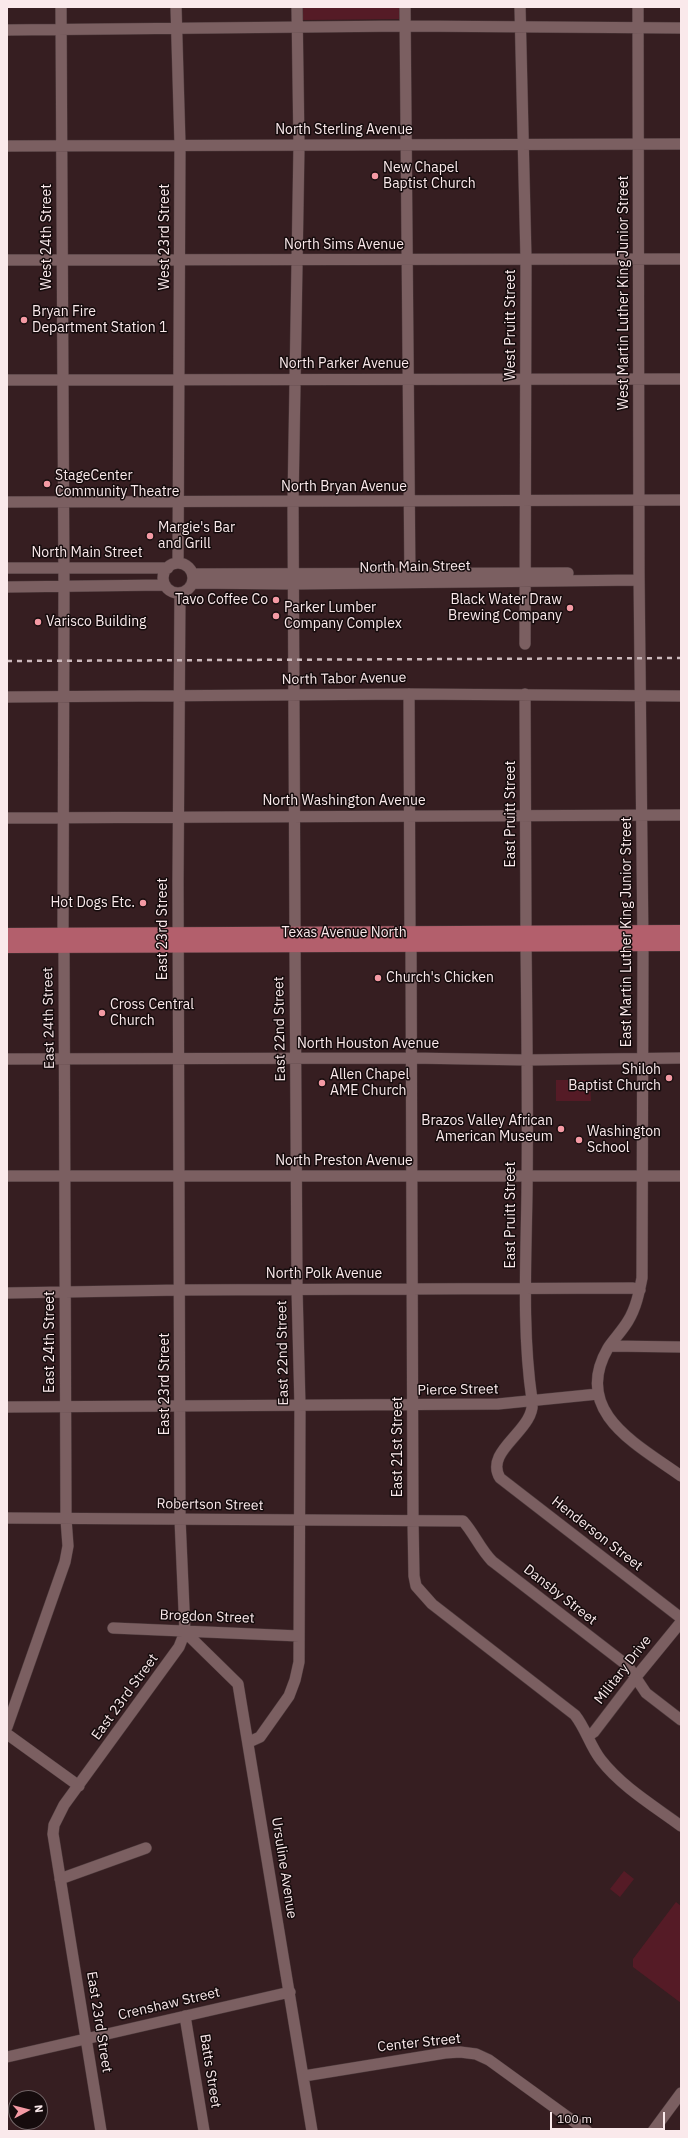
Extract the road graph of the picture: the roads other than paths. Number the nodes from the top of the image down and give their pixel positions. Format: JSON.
{"nodes":[{"id":1,"x":61,"y":7,"type":"edge"},
{"id":2,"x":176,"y":7,"type":"edge"},
{"id":3,"x":296,"y":7,"type":"edge"},
{"id":4,"x":405,"y":7,"type":"edge"},
{"id":5,"x":520,"y":7,"type":"edge"},
{"id":6,"x":638,"y":7,"type":"edge"},
{"id":7,"x":406,"y":26,"type":"junction"},
{"id":8,"x":297,"y":27,"type":"junction"},
{"id":9,"x":638,"y":28,"type":"junction"},
{"id":10,"x":681,"y":28,"type":"edge"},
{"id":11,"x":60,"y":29,"type":"junction"},
{"id":12,"x":177,"y":29,"type":"junction"},
{"id":13,"x":521,"y":29,"type":"junction"},
{"id":14,"x":7,"y":30,"type":"edge"},
{"id":15,"x":180,"y":144,"type":"junction"},
{"id":16,"x":523,"y":144,"type":"junction"},
{"id":17,"x":639,"y":144,"type":"junction"},
{"id":18,"x":681,"y":144,"type":"edge"},
{"id":19,"x":406,"y":145,"type":"junction"},
{"id":20,"x":7,"y":146,"type":"edge"},
{"id":21,"x":62,"y":146,"type":"junction"},
{"id":22,"x":299,"y":146,"type":"junction"},
{"id":23,"x":179,"y":259,"type":"junction"},
{"id":24,"x":407,"y":259,"type":"junction"},
{"id":25,"x":526,"y":259,"type":"junction"},
{"id":26,"x":7,"y":260,"type":"edge"},
{"id":27,"x":62,"y":260,"type":"junction"},
{"id":28,"x":297,"y":260,"type":"junction"},
{"id":29,"x":638,"y":260,"type":"junction"},
{"id":30,"x":681,"y":260,"type":"edge"},
{"id":31,"x":639,"y":378,"type":"junction"},
{"id":32,"x":408,"y":379,"type":"junction"},
{"id":33,"x":681,"y":379,"type":"edge"},
{"id":34,"x":7,"y":380,"type":"edge"},
{"id":35,"x":63,"y":380,"type":"junction"},
{"id":36,"x":179,"y":380,"type":"junction"},
{"id":37,"x":294,"y":380,"type":"junction"},
{"id":38,"x":526,"y":380,"type":"junction"},
{"id":39,"x":639,"y":500,"type":"junction"},
{"id":40,"x":681,"y":500,"type":"edge"},
{"id":41,"x":179,"y":501,"type":"junction"},
{"id":42,"x":409,"y":501,"type":"junction"},
{"id":43,"x":526,"y":501,"type":"junction"},
{"id":44,"x":7,"y":502,"type":"edge"},
{"id":45,"x":63,"y":502,"type":"junction"},
{"id":46,"x":293,"y":502,"type":"junction"},
{"id":47,"x":178,"y":563,"type":"junction"},
{"id":48,"x":7,"y":568,"type":"edge"},
{"id":49,"x":63,"y":568,"type":"junction"},
{"id":50,"x":168,"y":568,"type":"junction"},
{"id":51,"x":525,"y":576,"type":"junction"},
{"id":52,"x":639,"y":576,"type":"junction"},
{"id":53,"x":410,"y":578,"type":"junction"},
{"id":54,"x":192,"y":579,"type":"junction"},
{"id":55,"x":294,"y":579,"type":"junction"},
{"id":56,"x":165,"y":585,"type":"junction"},
{"id":57,"x":64,"y":586,"type":"junction"},
{"id":58,"x":7,"y":587,"type":"edge"},
{"id":59,"x":180,"y":593,"type":"junction"},
{"id":60,"x":525,"y":644,"type":"dead end"},
{"id":61,"x":409,"y":694,"type":"junction"},
{"id":62,"x":525,"y":694,"type":"junction"},
{"id":63,"x":293,"y":695,"type":"junction"},
{"id":64,"x":180,"y":696,"type":"junction"},
{"id":65,"x":641,"y":696,"type":"junction"},
{"id":66,"x":681,"y":696,"type":"edge"},
{"id":67,"x":7,"y":697,"type":"edge"},
{"id":68,"x":64,"y":697,"type":"junction"},
{"id":69,"x":642,"y":815,"type":"junction"},
{"id":70,"x":681,"y":815,"type":"edge"},
{"id":71,"x":294,"y":816,"type":"junction"},
{"id":72,"x":411,"y":816,"type":"junction"},
{"id":73,"x":526,"y":816,"type":"junction"},
{"id":74,"x":178,"y":817,"type":"junction"},
{"id":75,"x":7,"y":818,"type":"edge"},
{"id":76,"x":63,"y":818,"type":"junction"},
{"id":77,"x":681,"y":932,"type":"edge"},
{"id":78,"x":7,"y":934,"type":"edge"},
{"id":79,"x":643,"y":938,"type":"junction"},
{"id":80,"x":295,"y":939,"type":"junction"},
{"id":81,"x":410,"y":939,"type":"junction"},
{"id":82,"x":526,"y":939,"type":"junction"},
{"id":83,"x":63,"y":940,"type":"junction"},
{"id":84,"x":178,"y":940,"type":"junction"},
{"id":85,"x":681,"y":944,"type":"edge"},
{"id":86,"x":7,"y":946,"type":"edge"},
{"id":87,"x":65,"y":1058,"type":"junction"},
{"id":88,"x":180,"y":1058,"type":"junction"},
{"id":89,"x":411,"y":1058,"type":"junction"},
{"id":90,"x":681,"y":1058,"type":"edge"},
{"id":91,"x":7,"y":1059,"type":"edge"},
{"id":92,"x":296,"y":1059,"type":"junction"},
{"id":93,"x":642,"y":1059,"type":"junction"},
{"id":94,"x":526,"y":1060,"type":"junction"},
{"id":95,"x":180,"y":1175,"type":"junction"},
{"id":96,"x":297,"y":1175,"type":"junction"},
{"id":97,"x":527,"y":1175,"type":"junction"},
{"id":98,"x":7,"y":1176,"type":"edge"},
{"id":99,"x":65,"y":1176,"type":"junction"},
{"id":100,"x":413,"y":1176,"type":"junction"},
{"id":101,"x":643,"y":1176,"type":"junction"},
{"id":102,"x":681,"y":1176,"type":"edge"},
{"id":103,"x":526,"y":1288,"type":"junction"},
{"id":104,"x":297,"y":1289,"type":"junction"},
{"id":105,"x":413,"y":1289,"type":"junction"},
{"id":106,"x":181,"y":1290,"type":"junction"},
{"id":107,"x":640,"y":1290,"type":"junction"},
{"id":108,"x":7,"y":1293,"type":"edge"},
{"id":109,"x":65,"y":1293,"type":"junction"},
{"id":110,"x":610,"y":1346,"type":"junction"},
{"id":111,"x":681,"y":1347,"type":"edge"},
{"id":112,"x":598,"y":1394,"type":"junction"},
{"id":113,"x":533,"y":1402,"type":"junction"},
{"id":114,"x":65,"y":1406,"type":"junction"},
{"id":115,"x":180,"y":1406,"type":"junction"},
{"id":116,"x":300,"y":1406,"type":"junction"},
{"id":117,"x":413,"y":1406,"type":"junction"},
{"id":118,"x":7,"y":1407,"type":"edge"},
{"id":119,"x":681,"y":1476,"type":"edge"},
{"id":120,"x":7,"y":1518,"type":"edge"},
{"id":121,"x":66,"y":1519,"type":"junction"},
{"id":122,"x":180,"y":1519,"type":"junction"},
{"id":123,"x":300,"y":1521,"type":"junction"},
{"id":124,"x":413,"y":1521,"type":"junction"},
{"id":125,"x":681,"y":1618,"type":"edge"},
{"id":126,"x":681,"y":1622,"type":"edge"},
{"id":127,"x":113,"y":1628,"type":"dead end"},
{"id":128,"x":185,"y":1632,"type":"junction"},
{"id":129,"x":300,"y":1636,"type":"junction"},
{"id":130,"x":636,"y":1677,"type":"junction"},
{"id":131,"x":681,"y":1720,"type":"edge"},
{"id":132,"x":7,"y":1726,"type":"edge"},
{"id":133,"x":7,"y":1734,"type":"edge"},
{"id":134,"x":588,"y":1736,"type":"junction"},
{"id":135,"x":249,"y":1742,"type":"junction"},
{"id":136,"x":79,"y":1786,"type":"junction"},
{"id":137,"x":681,"y":1826,"type":"edge"},
{"id":138,"x":146,"y":1848,"type":"dead end"},
{"id":139,"x":60,"y":1879,"type":"junction"},
{"id":140,"x":290,"y":1992,"type":"junction"},
{"id":141,"x":185,"y":2016,"type":"junction"},
{"id":142,"x":86,"y":2039,"type":"junction"},
{"id":143,"x":7,"y":2057,"type":"edge"},
{"id":144,"x":304,"y":2076,"type":"junction"},
{"id":145,"x":681,"y":2093,"type":"edge"},
{"id":146,"x":101,"y":2131,"type":"edge"},
{"id":147,"x":204,"y":2131,"type":"edge"},
{"id":148,"x":312,"y":2131,"type":"edge"},
{"id":149,"x":587,"y":2131,"type":"edge"},
{"id":150,"x":653,"y":2131,"type":"edge"}],
"edges":[{"from":1,"to":11,"type":"street","name":"West 24th Street"},
{"from":2,"to":12,"type":"street","name":"West 23rd Street"},
{"from":3,"to":8,"type":"street","name":"East 22nd Street"},
{"from":4,"to":7,"type":"street"},
{"from":5,"to":13,"type":"street","name":"West Pruitt Street"},
{"from":6,"to":9,"type":"street","name":"West Martin Luther King Junior Street"},
{"from":7,"to":8,"type":"street"},
{"from":7,"to":13,"type":"street"},
{"from":7,"to":19,"type":"street"},
{"from":8,"to":12,"type":"street"},
{"from":8,"to":22,"type":"street","name":"East 22nd Street"},
{"from":9,"to":10,"type":"street"},
{"from":9,"to":13,"type":"street"},
{"from":9,"to":17,"type":"street","name":"West Martin Luther King Junior Street"},
{"from":11,"to":12,"type":"street"},
{"from":11,"to":14,"type":"street"},
{"from":11,"to":21,"type":"street","name":"West 24th Street"},
{"from":12,"to":15,"type":"street","name":"West 23rd Street"},
{"from":13,"to":16,"type":"street","name":"West Pruitt Street"},
{"from":15,"to":21,"type":"street","name":"North Sterling Avenue"},
{"from":15,"to":22,"type":"street","name":"North Sterling Avenue"},
{"from":15,"to":23,"type":"street","name":"West 23rd Street"},
{"from":16,"to":17,"type":"street","name":"North Sterling Avenue"},
{"from":16,"to":19,"type":"street","name":"North Sterling Avenue"},
{"from":16,"to":25,"type":"street","name":"West Pruitt Street"},
{"from":17,"to":18,"type":"street","name":"North Sterling Avenue"},
{"from":17,"to":29,"type":"street","name":"West Martin Luther King Junior Street"},
{"from":19,"to":22,"type":"street","name":"North Sterling Avenue"},
{"from":19,"to":24,"type":"street"},
{"from":20,"to":21,"type":"street","name":"North Sterling Avenue"},
{"from":21,"to":27,"type":"street","name":"West 24th Street"},
{"from":22,"to":28,"type":"street","name":"East 22nd Street"},
{"from":23,"to":27,"type":"street","name":"North Sims Avenue"},
{"from":23,"to":28,"type":"street","name":"North Sims Avenue"},
{"from":23,"to":36,"type":"street","name":"West 23rd Street"},
{"from":24,"to":25,"type":"street","name":"North Sims Avenue"},
{"from":24,"to":28,"type":"street","name":"North Sims Avenue"},
{"from":24,"to":32,"type":"street"},
{"from":25,"to":29,"type":"street","name":"North Sims Avenue"},
{"from":25,"to":38,"type":"street","name":"West Pruitt Street"},
{"from":26,"to":27,"type":"street","name":"North Sims Avenue"},
{"from":27,"to":35,"type":"street","name":"West 24th Street"},
{"from":28,"to":37,"type":"street","name":"East 22nd Street"},
{"from":29,"to":30,"type":"street","name":"North Sims Avenue"},
{"from":29,"to":31,"type":"street","name":"West Martin Luther King Junior Street"},
{"from":31,"to":33,"type":"street","name":"North Parker Avenue"},
{"from":31,"to":38,"type":"street","name":"North Parker Avenue"},
{"from":31,"to":39,"type":"street","name":"West Martin Luther King Junior Street"},
{"from":32,"to":37,"type":"street","name":"North Parker Avenue"},
{"from":32,"to":38,"type":"street","name":"North Parker Avenue"},
{"from":32,"to":42,"type":"street"},
{"from":34,"to":35,"type":"street","name":"North Parker Avenue"},
{"from":35,"to":36,"type":"street","name":"North Parker Avenue"},
{"from":35,"to":45,"type":"street","name":"West 24th Street"},
{"from":36,"to":37,"type":"street","name":"North Parker Avenue"},
{"from":36,"to":41,"type":"street","name":"West 23rd Street"},
{"from":37,"to":46,"type":"street","name":"East 22nd Street"},
{"from":38,"to":43,"type":"street","name":"West Pruitt Street"},
{"from":39,"to":40,"type":"street","name":"North Bryan Avenue"},
{"from":39,"to":43,"type":"street","name":"North Bryan Avenue"},
{"from":39,"to":52,"type":"street","name":"West Martin Luther King Junior Street"},
{"from":41,"to":45,"type":"street","name":"North Bryan Avenue"},
{"from":41,"to":46,"type":"street","name":"North Bryan Avenue"},
{"from":41,"to":47,"type":"street","name":"West 23rd Street"},
{"from":42,"to":43,"type":"street","name":"North Bryan Avenue"},
{"from":42,"to":46,"type":"street","name":"North Bryan Avenue"},
{"from":42,"to":53,"type":"street"},
{"from":43,"to":51,"type":"street","name":"West Pruitt Street"},
{"from":44,"to":45,"type":"street","name":"North Bryan Avenue"},
{"from":45,"to":49,"type":"street","name":"West 24th Street"},
{"from":46,"to":55,"type":"street","name":"East 22nd Street"},
{"from":47,"to":50,"type":"street"},
{"from":47,"to":54,"type":"street"},
{"from":48,"to":49,"type":"street","name":"North Main Street"},
{"from":49,"to":50,"type":"street","name":"North Main Street"},
{"from":49,"to":57,"type":"street","name":"West 24th Street"},
{"from":50,"to":56,"type":"street"},
{"from":51,"to":52,"type":"street","name":"North Main Street"},
{"from":51,"to":53,"type":"street","name":"North Main Street"},
{"from":51,"to":60,"type":"street","name":"West Pruitt Street"},
{"from":52,"to":65,"type":"street","name":"East Martin Luther King Junior Street"},
{"from":53,"to":55,"type":"street","name":"North Main Street"},
{"from":54,"to":55,"type":"street","name":"North Main Street"},
{"from":54,"to":59,"type":"street"},
{"from":55,"to":63,"type":"street","name":"East 22nd Street"},
{"from":56,"to":57,"type":"street"},
{"from":56,"to":59,"type":"street"},
{"from":57,"to":58,"type":"street"},
{"from":57,"to":68,"type":"street","name":"East 24th Street"},
{"from":59,"to":64,"type":"street","name":"East 23rd Street"},
{"from":61,"to":62,"type":"street","name":"North Tabor Avenue"},
{"from":61,"to":63,"type":"street","name":"North Tabor Avenue"},
{"from":61,"to":72,"type":"street","name":"East 21st Street"},
{"from":62,"to":65,"type":"street","name":"North Tabor Avenue"},
{"from":62,"to":73,"type":"street","name":"East Pruitt Street"},
{"from":63,"to":64,"type":"street","name":"North Tabor Avenue"},
{"from":63,"to":71,"type":"street","name":"East 22nd Street"},
{"from":64,"to":68,"type":"street","name":"North Tabor Avenue"},
{"from":64,"to":74,"type":"street","name":"East 23rd Street"},
{"from":65,"to":66,"type":"street","name":"North Tabor Avenue"},
{"from":65,"to":69,"type":"street","name":"East Martin Luther King Junior Street"},
{"from":67,"to":68,"type":"street","name":"North Tabor Avenue"},
{"from":68,"to":76,"type":"street","name":"East 24th Street"},
{"from":69,"to":70,"type":"street","name":"North Washington Avenue"},
{"from":69,"to":73,"type":"street","name":"North Washington Avenue"},
{"from":69,"to":79,"type":"street","name":"East Martin Luther King Junior Street"},
{"from":71,"to":72,"type":"street","name":"North Washington Avenue"},
{"from":71,"to":74,"type":"street","name":"North Washington Avenue"},
{"from":71,"to":80,"type":"street","name":"East 22nd Street"},
{"from":72,"to":73,"type":"street","name":"North Washington Avenue"},
{"from":72,"to":81,"type":"street","name":"East 21st Street"},
{"from":73,"to":82,"type":"street","name":"East Pruitt Street"},
{"from":74,"to":76,"type":"street","name":"North Washington Avenue"},
{"from":74,"to":84,"type":"street","name":"East 23rd Street"},
{"from":75,"to":76,"type":"street","name":"North Washington Avenue"},
{"from":76,"to":83,"type":"street","name":"East 24th Street"},
{"from":77,"to":79,"type":"main road","name":"Texas Avenue North"},
{"from":78,"to":83,"type":"main road","name":"Texas Avenue North"},
{"from":79,"to":82,"type":"main road","name":"Texas Avenue North"},
{"from":79,"to":85,"type":"main road","name":"Texas Avenue North"},
{"from":79,"to":93,"type":"street","name":"East Martin Luther King Junior Street"},
{"from":80,"to":81,"type":"main road","name":"Texas Avenue North"},
{"from":80,"to":84,"type":"main road","name":"Texas Avenue North"},
{"from":80,"to":92,"type":"street","name":"East 22nd Street"},
{"from":81,"to":82,"type":"main road","name":"Texas Avenue North"},
{"from":81,"to":89,"type":"street","name":"East 21st Street"},
{"from":82,"to":94,"type":"street","name":"East Pruitt Street"},
{"from":83,"to":84,"type":"main road","name":"Texas Avenue North"},
{"from":83,"to":86,"type":"main road","name":"Texas Avenue North"},
{"from":83,"to":87,"type":"street","name":"East 24th Street"},
{"from":84,"to":88,"type":"street","name":"East 23rd Street"},
{"from":87,"to":88,"type":"street","name":"North Houston Avenue"},
{"from":87,"to":91,"type":"street","name":"North Houston Avenue"},
{"from":87,"to":99,"type":"street","name":"East 24th Street"},
{"from":88,"to":92,"type":"street","name":"North Houston Avenue"},
{"from":88,"to":95,"type":"street","name":"East 23rd Street"},
{"from":89,"to":92,"type":"street","name":"North Houston Avenue"},
{"from":89,"to":94,"type":"street","name":"North Houston Avenue"},
{"from":89,"to":100,"type":"street","name":"East 21st Street"},
{"from":90,"to":93,"type":"street","name":"North Houston Avenue"},
{"from":92,"to":96,"type":"street","name":"East 22nd Street"},
{"from":93,"to":94,"type":"street","name":"North Houston Avenue"},
{"from":93,"to":101,"type":"street","name":"East Martin Luther King Junior Street"},
{"from":94,"to":97,"type":"street","name":"East Pruitt Street"},
{"from":95,"to":96,"type":"street","name":"North Preston Avenue"},
{"from":95,"to":99,"type":"street","name":"North Preston Avenue"},
{"from":95,"to":106,"type":"street","name":"East 23rd Street"},
{"from":96,"to":100,"type":"street","name":"North Preston Avenue"},
{"from":96,"to":104,"type":"street","name":"East 22nd Street"},
{"from":97,"to":100,"type":"street","name":"North Preston Avenue"},
{"from":97,"to":101,"type":"street","name":"North Preston Avenue"},
{"from":97,"to":103,"type":"street","name":"East Pruitt Street"},
{"from":98,"to":99,"type":"street","name":"North Preston Avenue"},
{"from":99,"to":109,"type":"street","name":"East 24th Street"},
{"from":100,"to":105,"type":"street","name":"East 21st Street"},
{"from":101,"to":102,"type":"street","name":"North Preston Avenue"},
{"from":101,"to":107,"type":"street","name":"East Martin Luther King Junior Street"},
{"from":103,"to":105,"type":"street","name":"North Polk Avenue"},
{"from":103,"to":107,"type":"street","name":"North Polk Avenue"},
{"from":103,"to":113,"type":"street","name":"East Pruitt Street"},
{"from":104,"to":105,"type":"street","name":"North Polk Avenue"},
{"from":104,"to":106,"type":"street","name":"North Polk Avenue"},
{"from":104,"to":116,"type":"street","name":"East 22nd Street"},
{"from":105,"to":117,"type":"street","name":"East 21st Street"},
{"from":106,"to":109,"type":"street","name":"North Polk Avenue"},
{"from":106,"to":115,"type":"street","name":"East 23rd Street"},
{"from":107,"to":110,"type":"street","name":"East Martin Luther King Junior Street"},
{"from":108,"to":109,"type":"street","name":"North Polk Avenue"},
{"from":109,"to":114,"type":"street","name":"East 24th Street"},
{"from":110,"to":111,"type":"street"},
{"from":110,"to":112,"type":"street","name":"East Martin Luther King Junior Street"},
{"from":112,"to":113,"type":"street","name":"Pierce Street"},
{"from":112,"to":119,"type":"street","name":"East Martin Luther King Junior Street"},
{"from":113,"to":117,"type":"street","name":"Pierce Street"},
{"from":113,"to":125,"type":"street","name":"Henderson Street"},
{"from":114,"to":115,"type":"street","name":"Pierce Street"},
{"from":114,"to":118,"type":"street","name":"Pierce Street"},
{"from":114,"to":121,"type":"street","name":"East 24th Street"},
{"from":115,"to":116,"type":"street","name":"Pierce Street"},
{"from":115,"to":122,"type":"street","name":"East 23rd Street"},
{"from":116,"to":117,"type":"street","name":"Pierce Street"},
{"from":116,"to":123,"type":"street","name":"East 22nd Street"},
{"from":117,"to":124,"type":"street","name":"East 21st Street"},
{"from":120,"to":121,"type":"street","name":"Robertson Street"},
{"from":121,"to":122,"type":"street","name":"Robertson Street"},
{"from":121,"to":132,"type":"street","name":"East 24th Street"},
{"from":122,"to":123,"type":"street","name":"Robertson Street"},
{"from":122,"to":128,"type":"street","name":"East 23rd Street"},
{"from":123,"to":124,"type":"street","name":"Robertson Street"},
{"from":123,"to":129,"type":"street","name":"East 22nd Street"},
{"from":124,"to":130,"type":"street","name":"Dansby Street"},
{"from":124,"to":134,"type":"street","name":"East 21st Street"},
{"from":126,"to":130,"type":"street","name":"Military Drive"},
{"from":127,"to":128,"type":"street","name":"Brogdon Street"},
{"from":128,"to":129,"type":"street","name":"Brogdon Street"},
{"from":128,"to":135,"type":"street","name":"Ursuline Avenue"},
{"from":128,"to":136,"type":"street","name":"East 23rd Street"},
{"from":129,"to":135,"type":"street","name":"East 22nd Street"},
{"from":130,"to":131,"type":"street","name":"Dansby Street"},
{"from":130,"to":134,"type":"street","name":"Military Drive"},
{"from":133,"to":136,"type":"street"},
{"from":134,"to":137,"type":"street","name":"East 21st Street"},
{"from":135,"to":140,"type":"street","name":"Ursuline Avenue"},
{"from":136,"to":139,"type":"street","name":"East 23rd Street"},
{"from":138,"to":139,"type":"street"},
{"from":139,"to":142,"type":"street","name":"East 23rd Street"},
{"from":140,"to":141,"type":"street","name":"Crenshaw Street"},
{"from":140,"to":144,"type":"street","name":"Ursuline Avenue"},
{"from":141,"to":142,"type":"street","name":"Crenshaw Street"},
{"from":141,"to":147,"type":"street","name":"Batts Street"},
{"from":142,"to":143,"type":"street","name":"Crenshaw Street"},
{"from":142,"to":146,"type":"street","name":"East 23rd Street"},
{"from":144,"to":148,"type":"street","name":"Ursuline Avenue"},
{"from":144,"to":149,"type":"street","name":"Center Street"},
{"from":145,"to":150,"type":"street"}]}
